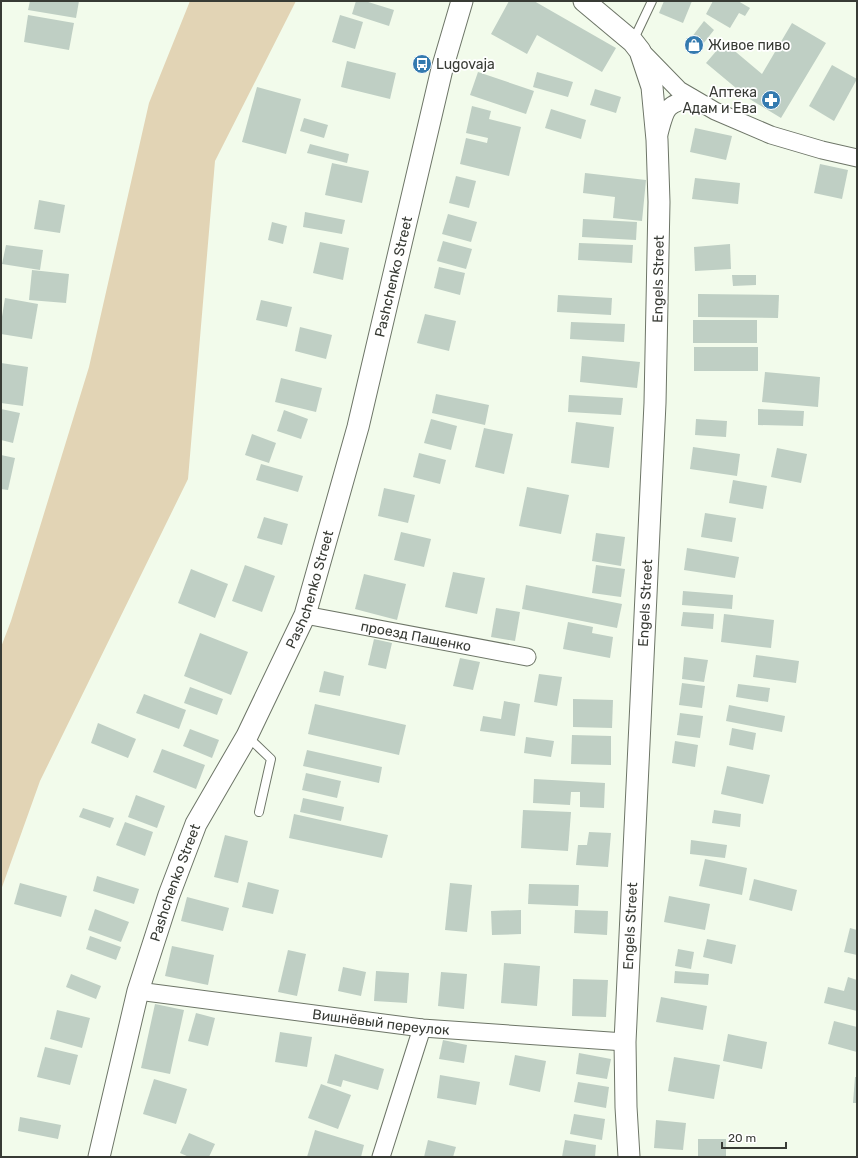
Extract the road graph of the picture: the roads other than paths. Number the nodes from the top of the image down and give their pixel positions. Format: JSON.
{"nodes":[{"id":1,"x":462,"y":1,"type":"edge"},
{"id":2,"x":584,"y":1,"type":"edge"},
{"id":3,"x":652,"y":1,"type":"edge"},
{"id":4,"x":637,"y":46,"type":"junction"},
{"id":5,"x":692,"y":98,"type":"junction"},
{"id":6,"x":657,"y":140,"type":"junction"},
{"id":7,"x":857,"y":158,"type":"edge"},
{"id":8,"x":305,"y":615,"type":"junction"},
{"id":9,"x":527,"y":657,"type":"dead end"},
{"id":10,"x":247,"y":736,"type":"junction"},
{"id":11,"x":259,"y":812,"type":"dead end"},
{"id":12,"x":138,"y":991,"type":"junction"},
{"id":13,"x":422,"y":1028,"type":"junction"},
{"id":14,"x":625,"y":1042,"type":"junction"},
{"id":15,"x":99,"y":1157,"type":"edge"},
{"id":16,"x":381,"y":1157,"type":"edge"},
{"id":17,"x":629,"y":1157,"type":"edge"}],
"edges":[{"from":1,"to":8,"type":"street","name":"Pashchenko Street"},
{"from":2,"to":4,"type":"street"},
{"from":3,"to":4,"type":"lane"},
{"from":4,"to":5,"type":"street"},
{"from":4,"to":6,"type":"street","name":"Engels Street"},
{"from":5,"to":6,"type":"street"},
{"from":5,"to":7,"type":"street"},
{"from":6,"to":14,"type":"street","name":"Engels Street"},
{"from":8,"to":9,"type":"street","name":"проезд Пащенко"},
{"from":8,"to":10,"type":"street","name":"Pashchenko Street"},
{"from":10,"to":11,"type":"lane"},
{"from":10,"to":12,"type":"street","name":"Pashchenko Street"},
{"from":12,"to":13,"type":"street","name":"Вишнёвый переулок"},
{"from":12,"to":15,"type":"street","name":"Pashchenko Street"},
{"from":13,"to":14,"type":"street","name":"Вишнёвый переулок"},
{"from":13,"to":16,"type":"street"},
{"from":14,"to":17,"type":"street","name":"Engels Street"}]}
